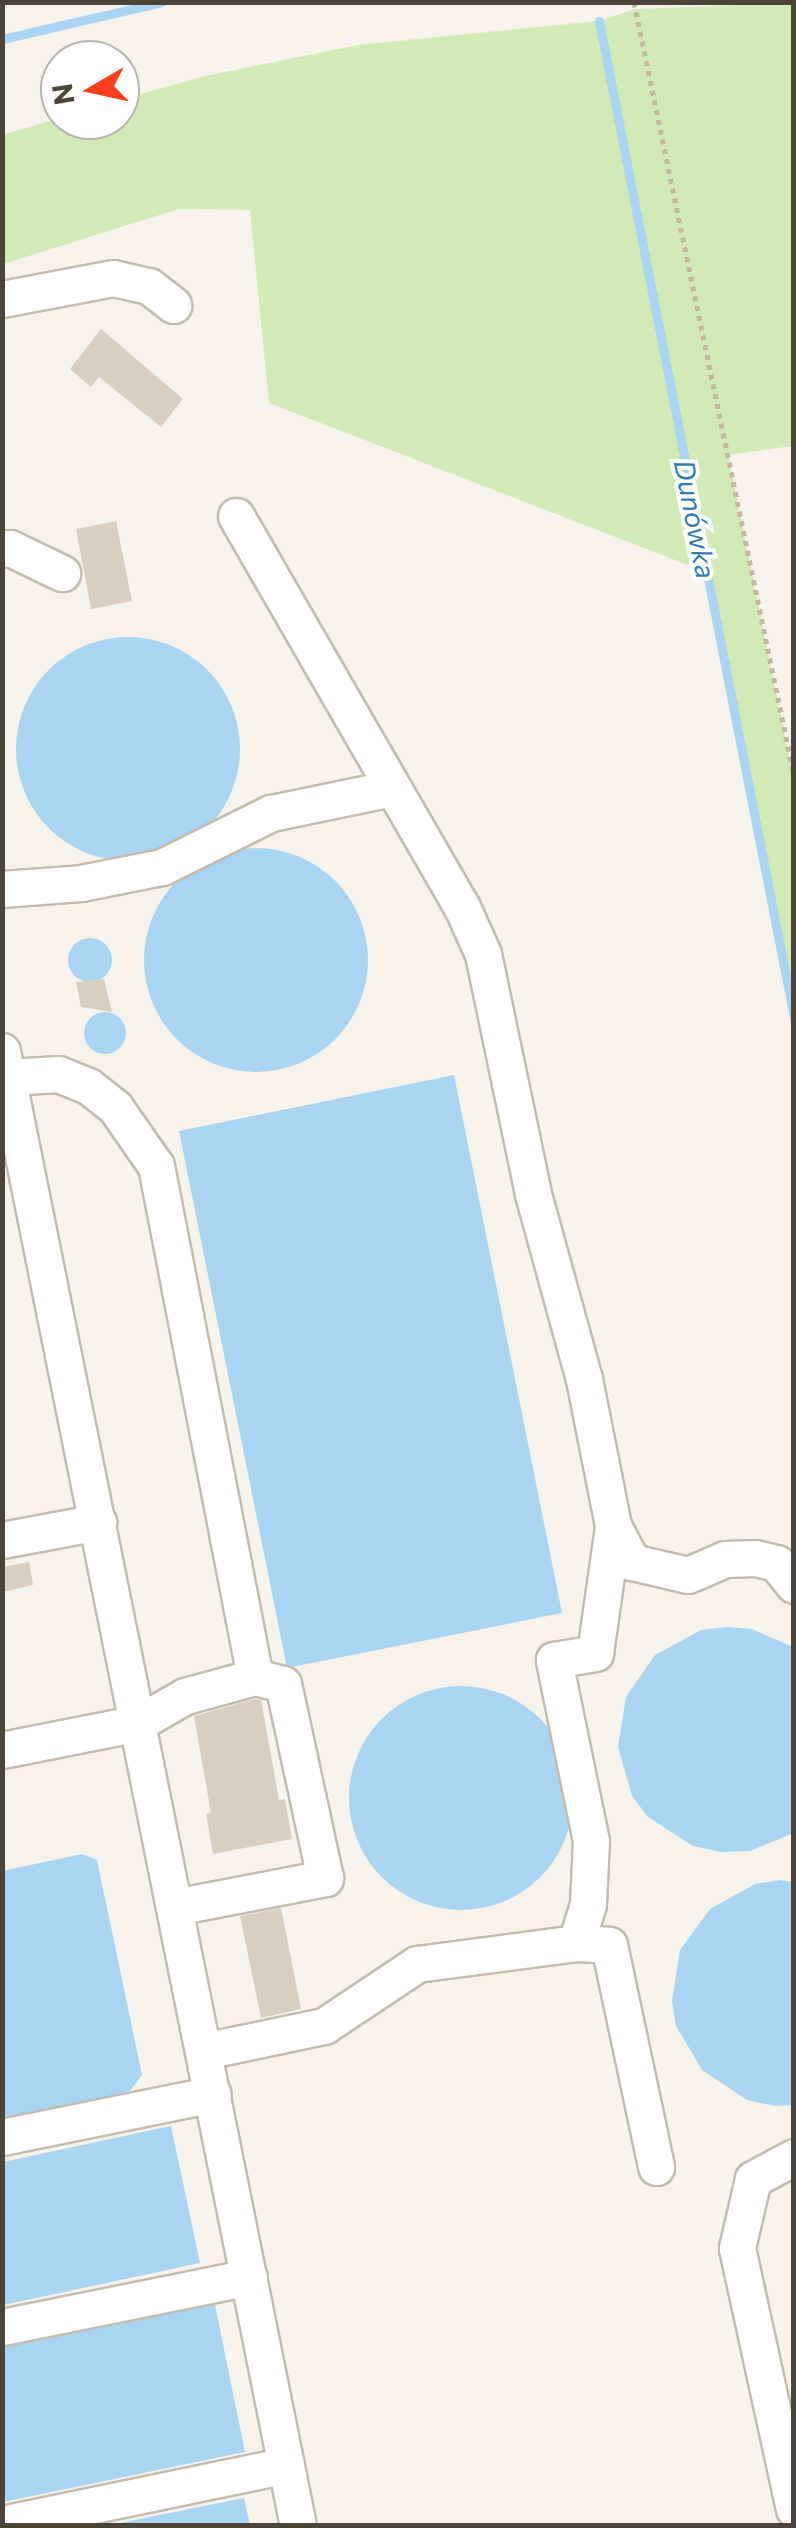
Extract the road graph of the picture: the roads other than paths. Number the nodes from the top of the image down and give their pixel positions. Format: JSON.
{"nodes":[{"id":1,"x":2,"y":299,"type":"edge"},
{"id":2,"x":173,"y":305,"type":"dead end"},
{"id":3,"x":236,"y":516,"type":"dead end"},
{"id":4,"x":2,"y":549,"type":"edge"},
{"id":5,"x":62,"y":573,"type":"dead end"},
{"id":6,"x":392,"y":788,"type":"junction"},
{"id":7,"x":2,"y":889,"type":"edge"},
{"id":8,"x":5,"y":1064,"type":"edge"},
{"id":9,"x":19,"y":1213,"type":"edge"},
{"id":10,"x":98,"y":1522,"type":"junction"},
{"id":11,"x":613,"y":1526,"type":"junction"},
{"id":12,"x":2,"y":1540,"type":"edge"},
{"id":13,"x":794,"y":1585,"type":"edge"},
{"id":14,"x":256,"y":1677,"type":"junction"},
{"id":15,"x":138,"y":1723,"type":"junction"},
{"id":16,"x":2,"y":1750,"type":"edge"},
{"id":17,"x":176,"y":1907,"type":"junction"},
{"id":18,"x":576,"y":1943,"type":"junction"},
{"id":19,"x":204,"y":2051,"type":"junction"},
{"id":20,"x":213,"y":2094,"type":"junction"},
{"id":21,"x":2,"y":2137,"type":"edge"},
{"id":22,"x":794,"y":2156,"type":"edge"},
{"id":23,"x":656,"y":2168,"type":"dead end"},
{"id":24,"x":248,"y":2277,"type":"junction"},
{"id":25,"x":2,"y":2327,"type":"edge"},
{"id":26,"x":286,"y":2466,"type":"junction"},
{"id":27,"x":794,"y":2509,"type":"edge"},
{"id":28,"x":2,"y":2524,"type":"edge"},
{"id":29,"x":298,"y":2526,"type":"edge"}],
"edges":[{"from":1,"to":2,"type":"lane"},
{"from":3,"to":6,"type":"lane"},
{"from":4,"to":5,"type":"lane"},
{"from":6,"to":7,"type":"lane"},
{"from":6,"to":11,"type":"lane"},
{"from":8,"to":9,"type":"lane"},
{"from":8,"to":14,"type":"lane"},
{"from":9,"to":10,"type":"lane"},
{"from":10,"to":12,"type":"lane"},
{"from":10,"to":15,"type":"lane"},
{"from":11,"to":13,"type":"lane"},
{"from":11,"to":18,"type":"lane"},
{"from":14,"to":15,"type":"lane"},
{"from":14,"to":17,"type":"lane"},
{"from":15,"to":16,"type":"lane"},
{"from":15,"to":17,"type":"lane"},
{"from":17,"to":19,"type":"lane"},
{"from":18,"to":19,"type":"lane"},
{"from":18,"to":23,"type":"lane"},
{"from":19,"to":20,"type":"lane"},
{"from":20,"to":21,"type":"lane"},
{"from":20,"to":24,"type":"lane"},
{"from":22,"to":27,"type":"lane"},
{"from":24,"to":25,"type":"lane"},
{"from":24,"to":26,"type":"lane"},
{"from":26,"to":28,"type":"lane"},
{"from":26,"to":29,"type":"lane"}]}
